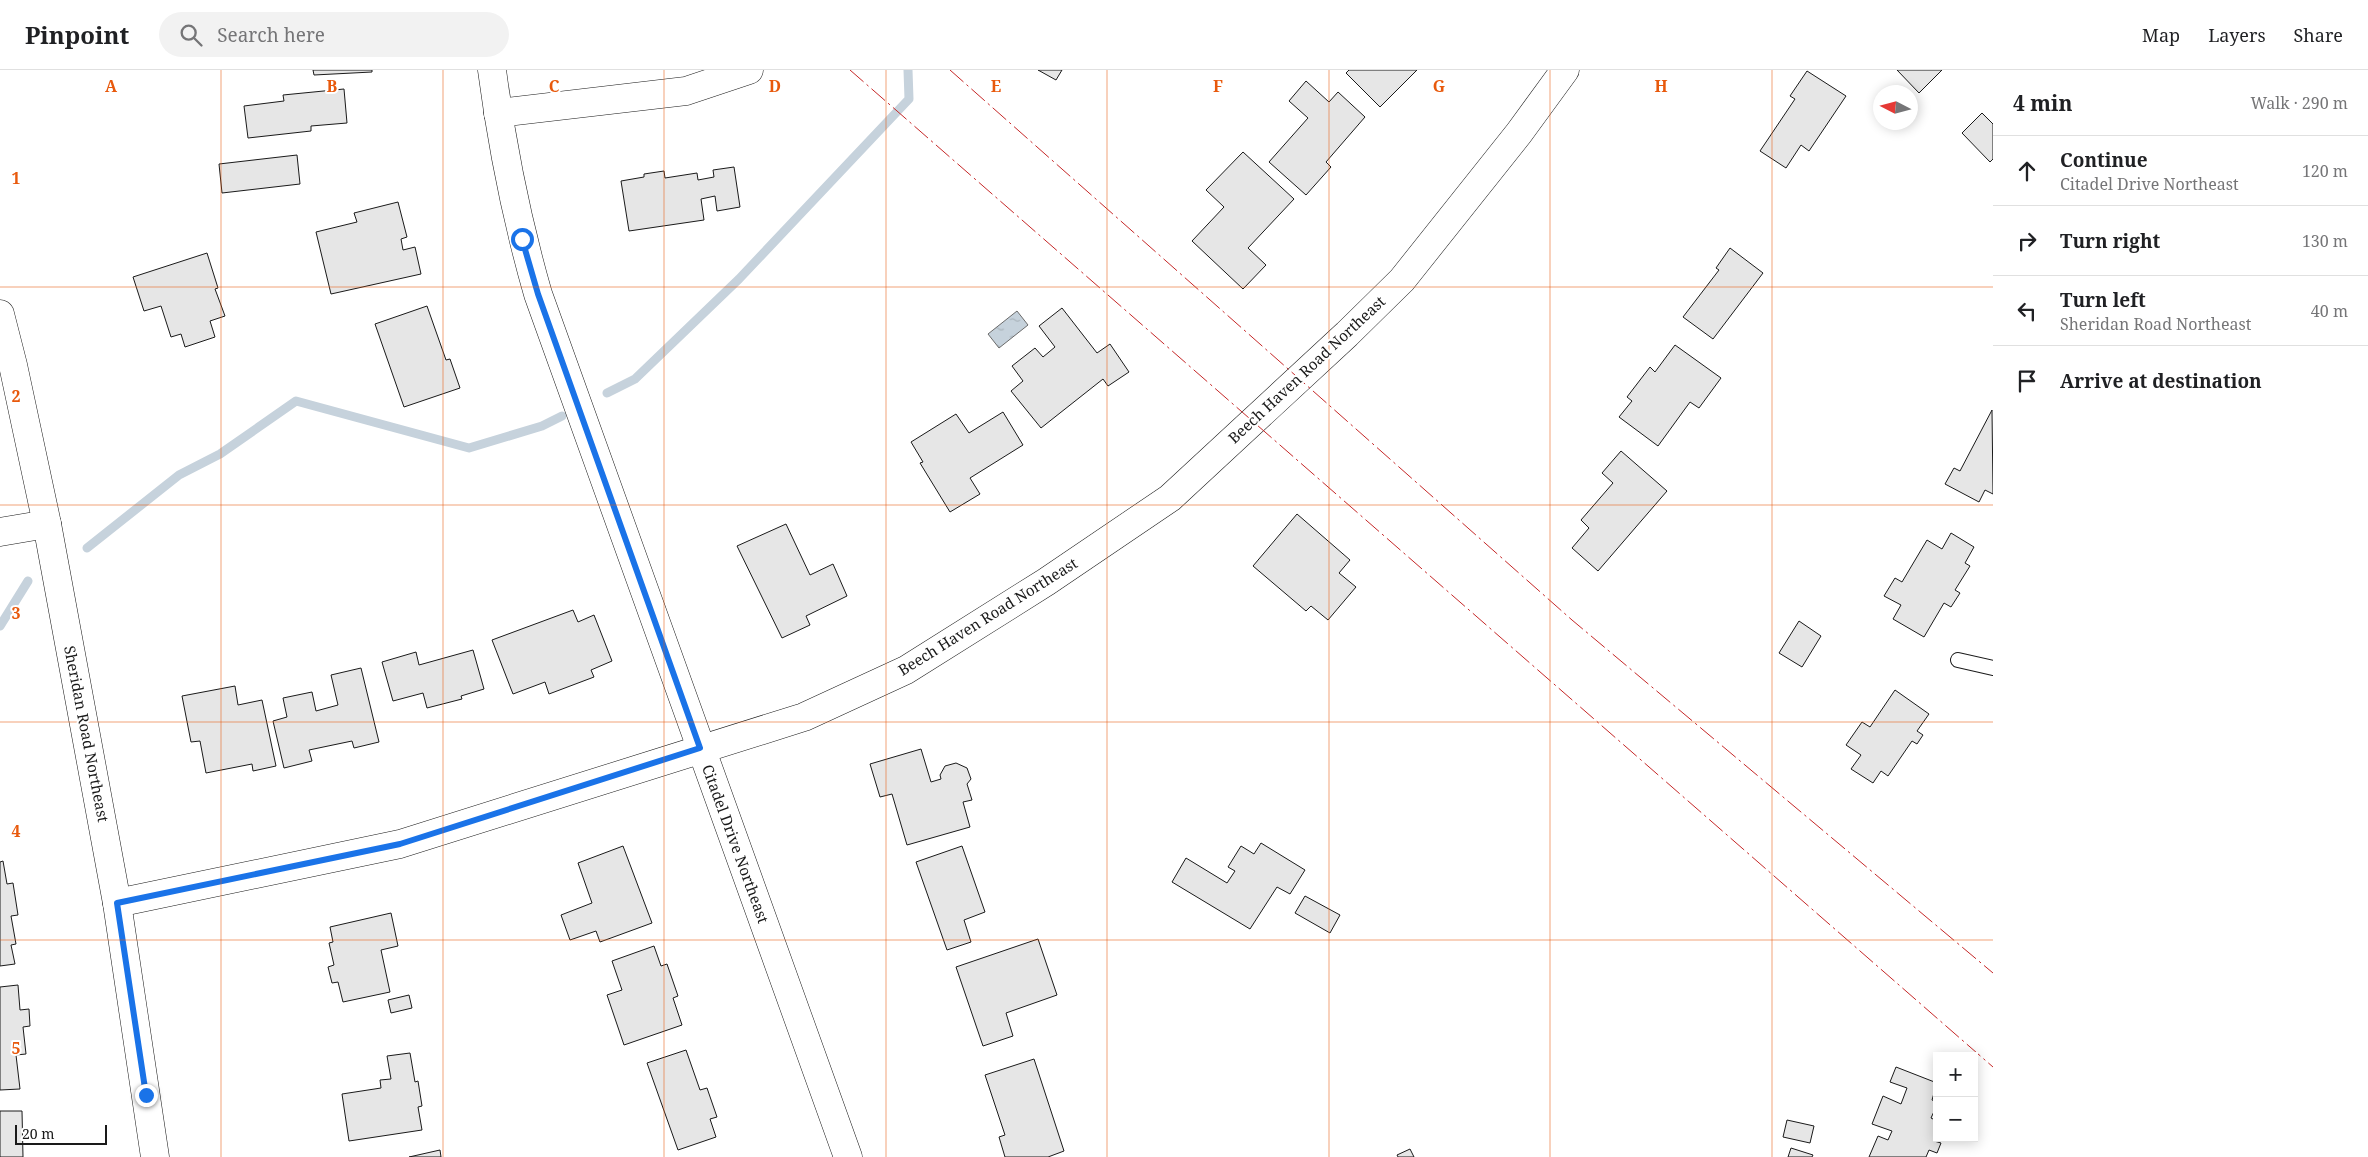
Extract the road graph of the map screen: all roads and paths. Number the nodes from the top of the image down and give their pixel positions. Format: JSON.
{"nodes":[{"id":1,"x":492,"y":70,"type":"edge"},
{"id":2,"x":749,"y":70,"type":"edge"},
{"id":3,"x":1565,"y":70,"type":"edge"},
{"id":4,"x":498,"y":113,"type":"junction"},
{"id":5,"x":0,"y":314,"type":"edge"},
{"id":6,"x":47,"y":524,"type":"junction"},
{"id":7,"x":0,"y":532,"type":"edge"},
{"id":8,"x":1958,"y":660,"type":"dead end"},
{"id":9,"x":1993,"y":668,"type":"edge"},
{"id":10,"x":700,"y":748,"type":"junction"},
{"id":11,"x":117,"y":903,"type":"junction"},
{"id":12,"x":155,"y":1157,"type":"edge"},
{"id":13,"x":848,"y":1157,"type":"edge"}],
"edges":[{"from":1,"to":4,"type":"street","name":"Citadel Drive Northeast"},
{"from":2,"to":4,"type":"street"},
{"from":3,"to":10,"type":"street","name":"Beech Haven Road Northeast"},
{"from":4,"to":10,"type":"street","name":"Citadel Drive Northeast"},
{"from":5,"to":6,"type":"street","name":"Sheridan Road Northeast"},
{"from":6,"to":7,"type":"street"},
{"from":6,"to":11,"type":"street","name":"Sheridan Road Northeast"},
{"from":8,"to":9,"type":"lane"},
{"from":10,"to":11,"type":"street","name":"Beech Haven Road Northeast"},
{"from":10,"to":13,"type":"street","name":"Citadel Drive Northeast"},
{"from":11,"to":12,"type":"street","name":"Sheridan Road Northeast"}]}
